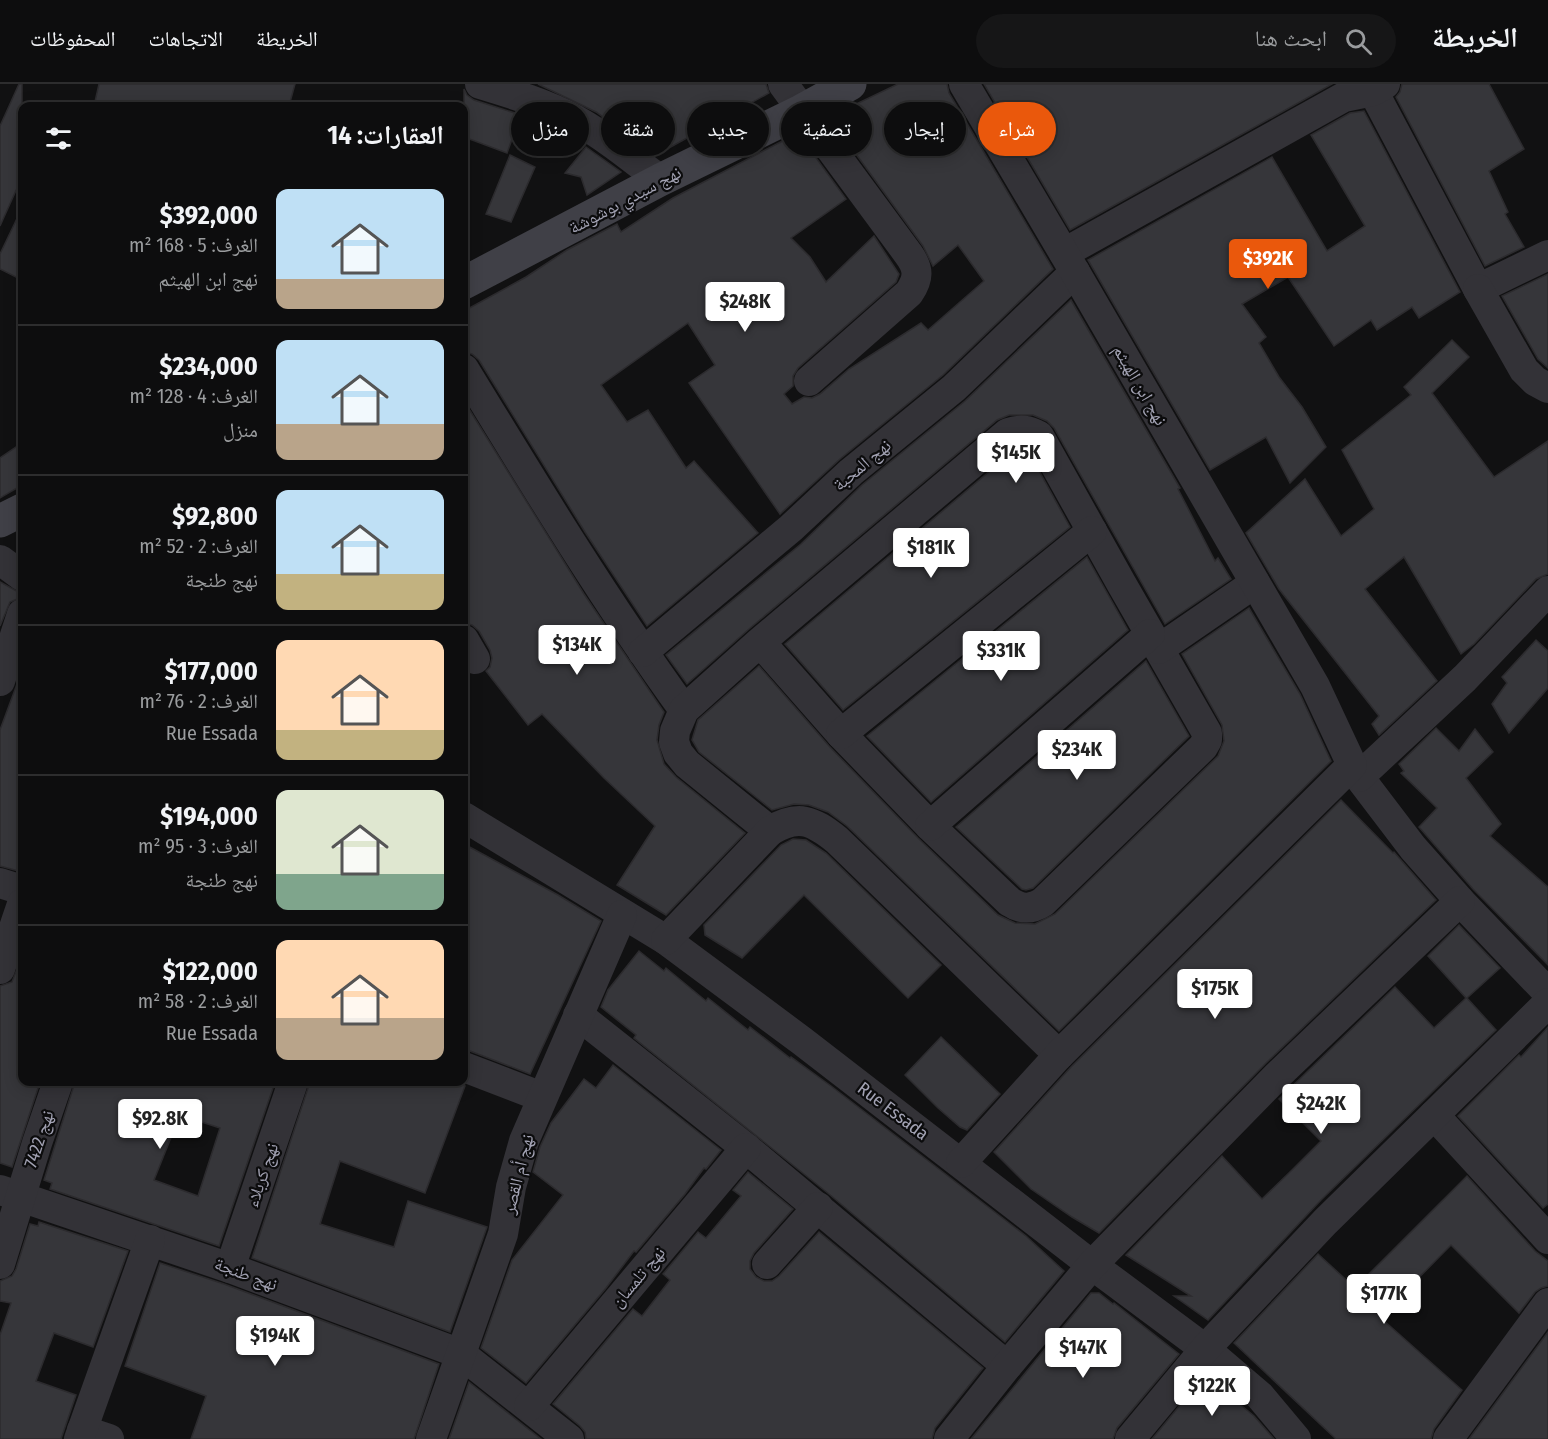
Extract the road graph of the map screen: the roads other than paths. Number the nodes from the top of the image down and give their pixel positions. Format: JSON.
{"nodes":[{"id":1,"x":480,"y":84,"type":"edge"},
{"id":2,"x":783,"y":84,"type":"edge"},
{"id":3,"x":850,"y":84,"type":"edge"},
{"id":4,"x":964,"y":84,"type":"edge"},
{"id":5,"x":1379,"y":87,"type":"edge"},
{"id":6,"x":795,"y":102,"type":"edge"},
{"id":7,"x":817,"y":102,"type":"edge"},
{"id":8,"x":781,"y":121,"type":"edge"},
{"id":9,"x":835,"y":156,"type":"edge"},
{"id":10,"x":660,"y":180,"type":"junction"},
{"id":11,"x":1548,"y":255,"type":"edge"},
{"id":12,"x":1070,"y":263,"type":"junction"},
{"id":13,"x":468,"y":281,"type":"edge"},
{"id":14,"x":1478,"y":289,"type":"junction"},
{"id":15,"x":468,"y":375,"type":"edge"},
{"id":16,"x":809,"y":381,"type":"dead end"},
{"id":17,"x":1548,"y":388,"type":"edge"},
{"id":18,"x":18,"y":512,"type":"edge"},
{"id":19,"x":0,"y":521,"type":"edge"},
{"id":20,"x":1092,"y":531,"type":"junction"},
{"id":21,"x":0,"y":560,"type":"edge"},
{"id":22,"x":18,"y":573,"type":"edge"},
{"id":23,"x":1255,"y":583,"type":"junction"},
{"id":24,"x":1548,"y":591,"type":"edge"},
{"id":25,"x":18,"y":626,"type":"edge"},
{"id":26,"x":1154,"y":641,"type":"junction"},
{"id":27,"x":760,"y":642,"type":"junction"},
{"id":28,"x":643,"y":652,"type":"junction"},
{"id":29,"x":0,"y":681,"type":"edge"},
{"id":30,"x":684,"y":710,"type":"junction"},
{"id":31,"x":841,"y":734,"type":"junction"},
{"id":32,"x":1355,"y":771,"type":"junction"},
{"id":33,"x":468,"y":819,"type":"edge"},
{"id":34,"x":930,"y":826,"type":"junction"},
{"id":35,"x":770,"y":831,"type":"junction"},
{"id":36,"x":0,"y":883,"type":"edge"},
{"id":37,"x":18,"y":889,"type":"edge"},
{"id":38,"x":1460,"y":901,"type":"junction"},
{"id":39,"x":18,"y":915,"type":"edge"},
{"id":40,"x":622,"y":915,"type":"junction"},
{"id":41,"x":666,"y":940,"type":"junction"},
{"id":42,"x":0,"y":969,"type":"edge"},
{"id":43,"x":1548,"y":993,"type":"edge"},
{"id":44,"x":1548,"y":1002,"type":"edge"},
{"id":45,"x":578,"y":1015,"type":"junction"},
{"id":46,"x":1059,"y":1055,"type":"junction"},
{"id":47,"x":468,"y":1069,"type":"edge"},
{"id":48,"x":56,"y":1086,"type":"edge"},
{"id":49,"x":292,"y":1086,"type":"edge"},
{"id":50,"x":542,"y":1097,"type":"junction"},
{"id":51,"x":1434,"y":1115,"type":"junction"},
{"id":52,"x":746,"y":1148,"type":"junction"},
{"id":53,"x":961,"y":1163,"type":"junction"},
{"id":54,"x":10,"y":1193,"type":"edge"},
{"id":55,"x":818,"y":1207,"type":"junction"},
{"id":56,"x":1545,"y":1232,"type":"edge"},
{"id":57,"x":150,"y":1240,"type":"junction"},
{"id":58,"x":0,"y":1264,"type":"edge"},
{"id":59,"x":767,"y":1264,"type":"dead end"},
{"id":60,"x":1092,"y":1265,"type":"junction"},
{"id":61,"x":230,"y":1268,"type":"junction"},
{"id":62,"x":1548,"y":1303,"type":"edge"},
{"id":63,"x":1205,"y":1349,"type":"junction"},
{"id":64,"x":461,"y":1354,"type":"junction"},
{"id":65,"x":1007,"y":1365,"type":"junction"},
{"id":66,"x":529,"y":1407,"type":"junction"},
{"id":67,"x":90,"y":1436,"type":"edge"},
{"id":68,"x":431,"y":1439,"type":"edge"},
{"id":69,"x":569,"y":1439,"type":"edge"},
{"id":70,"x":949,"y":1439,"type":"edge"},
{"id":71,"x":1130,"y":1439,"type":"edge"},
{"id":72,"x":1296,"y":1439,"type":"edge"},
{"id":73,"x":1448,"y":1439,"type":"edge"}],
"edges":[{"from":1,"to":10,"type":"street"},
{"from":2,"to":6,"type":"street"},
{"from":3,"to":7,"type":"street","name":"نهج سيدي بوشوشة"},
{"from":4,"to":12,"type":"street","name":"نهج ابن الهيثم"},
{"from":5,"to":12,"type":"street","name":"نهج المحبة"},
{"from":5,"to":14,"type":"street"},
{"from":8,"to":10,"type":"street","name":"نهج سيدي بوشوشة"},
{"from":9,"to":16,"type":"street"},
{"from":10,"to":13,"type":"street","name":"نهج سيدي بوشوشة"},
{"from":11,"to":14,"type":"street"},
{"from":12,"to":23,"type":"street","name":"نهج ابن الهيثم"},
{"from":12,"to":28,"type":"street","name":"نهج المحبة"},
{"from":14,"to":17,"type":"street"},
{"from":15,"to":28,"type":"street"},
{"from":18,"to":19,"type":"street"},
{"from":20,"to":26,"type":"street"},
{"from":20,"to":27,"type":"street"},
{"from":20,"to":31,"type":"street"},
{"from":21,"to":22,"type":"street"},
{"from":23,"to":26,"type":"street"},
{"from":23,"to":32,"type":"street","name":"نهج ابن الهيثم"},
{"from":24,"to":32,"type":"street"},
{"from":25,"to":29,"type":"street"},
{"from":26,"to":34,"type":"street"},
{"from":26,"to":34,"type":"street"},
{"from":27,"to":30,"type":"street"},
{"from":27,"to":31,"type":"street"},
{"from":28,"to":30,"type":"street"},
{"from":30,"to":35,"type":"street"},
{"from":31,"to":34,"type":"street"},
{"from":32,"to":38,"type":"street","name":"نهج ابن الهيثم"},
{"from":32,"to":46,"type":"street"},
{"from":33,"to":40,"type":"street","name":"Rue Essada"},
{"from":35,"to":41,"type":"street"},
{"from":35,"to":46,"type":"street"},
{"from":36,"to":37,"type":"street"},
{"from":38,"to":43,"type":"street","name":"نهج ابن الهيثم"},
{"from":38,"to":60,"type":"street"},
{"from":39,"to":42,"type":"street"},
{"from":40,"to":41,"type":"street","name":"Rue Essada"},
{"from":40,"to":45,"type":"street","name":"نهج أم القصر"},
{"from":41,"to":53,"type":"street","name":"Rue Essada"},
{"from":44,"to":51,"type":"street"},
{"from":45,"to":50,"type":"street","name":"نهج أم القصر"},
{"from":45,"to":52,"type":"street"},
{"from":46,"to":53,"type":"street"},
{"from":47,"to":50,"type":"street"},
{"from":48,"to":54,"type":"street","name":"نهج 7422"},
{"from":49,"to":61,"type":"street","name":"نهج كربلاء"},
{"from":50,"to":64,"type":"street","name":"نهج أم القصر"},
{"from":51,"to":56,"type":"street"},
{"from":51,"to":63,"type":"street"},
{"from":52,"to":55,"type":"street"},
{"from":52,"to":66,"type":"street","name":"نهج تلمسان"},
{"from":53,"to":60,"type":"street","name":"Rue Essada"},
{"from":54,"to":57,"type":"street","name":"نهج طنجة"},
{"from":54,"to":58,"type":"street","name":"نهج 7422"},
{"from":55,"to":59,"type":"street"},
{"from":55,"to":65,"type":"street"},
{"from":57,"to":61,"type":"street","name":"نهج طنجة"},
{"from":57,"to":67,"type":"street"},
{"from":60,"to":63,"type":"street","name":"Rue Essada"},
{"from":60,"to":65,"type":"street"},
{"from":61,"to":64,"type":"street","name":"نهج طنجة"},
{"from":62,"to":73,"type":"street"},
{"from":63,"to":71,"type":"street"},
{"from":63,"to":72,"type":"street","name":"Rue Essada"},
{"from":64,"to":66,"type":"street","name":"نهج طنجة"},
{"from":64,"to":68,"type":"street","name":"نهج أم القصر"},
{"from":65,"to":70,"type":"street"},
{"from":66,"to":69,"type":"street","name":"نهج طنجة"}]}
